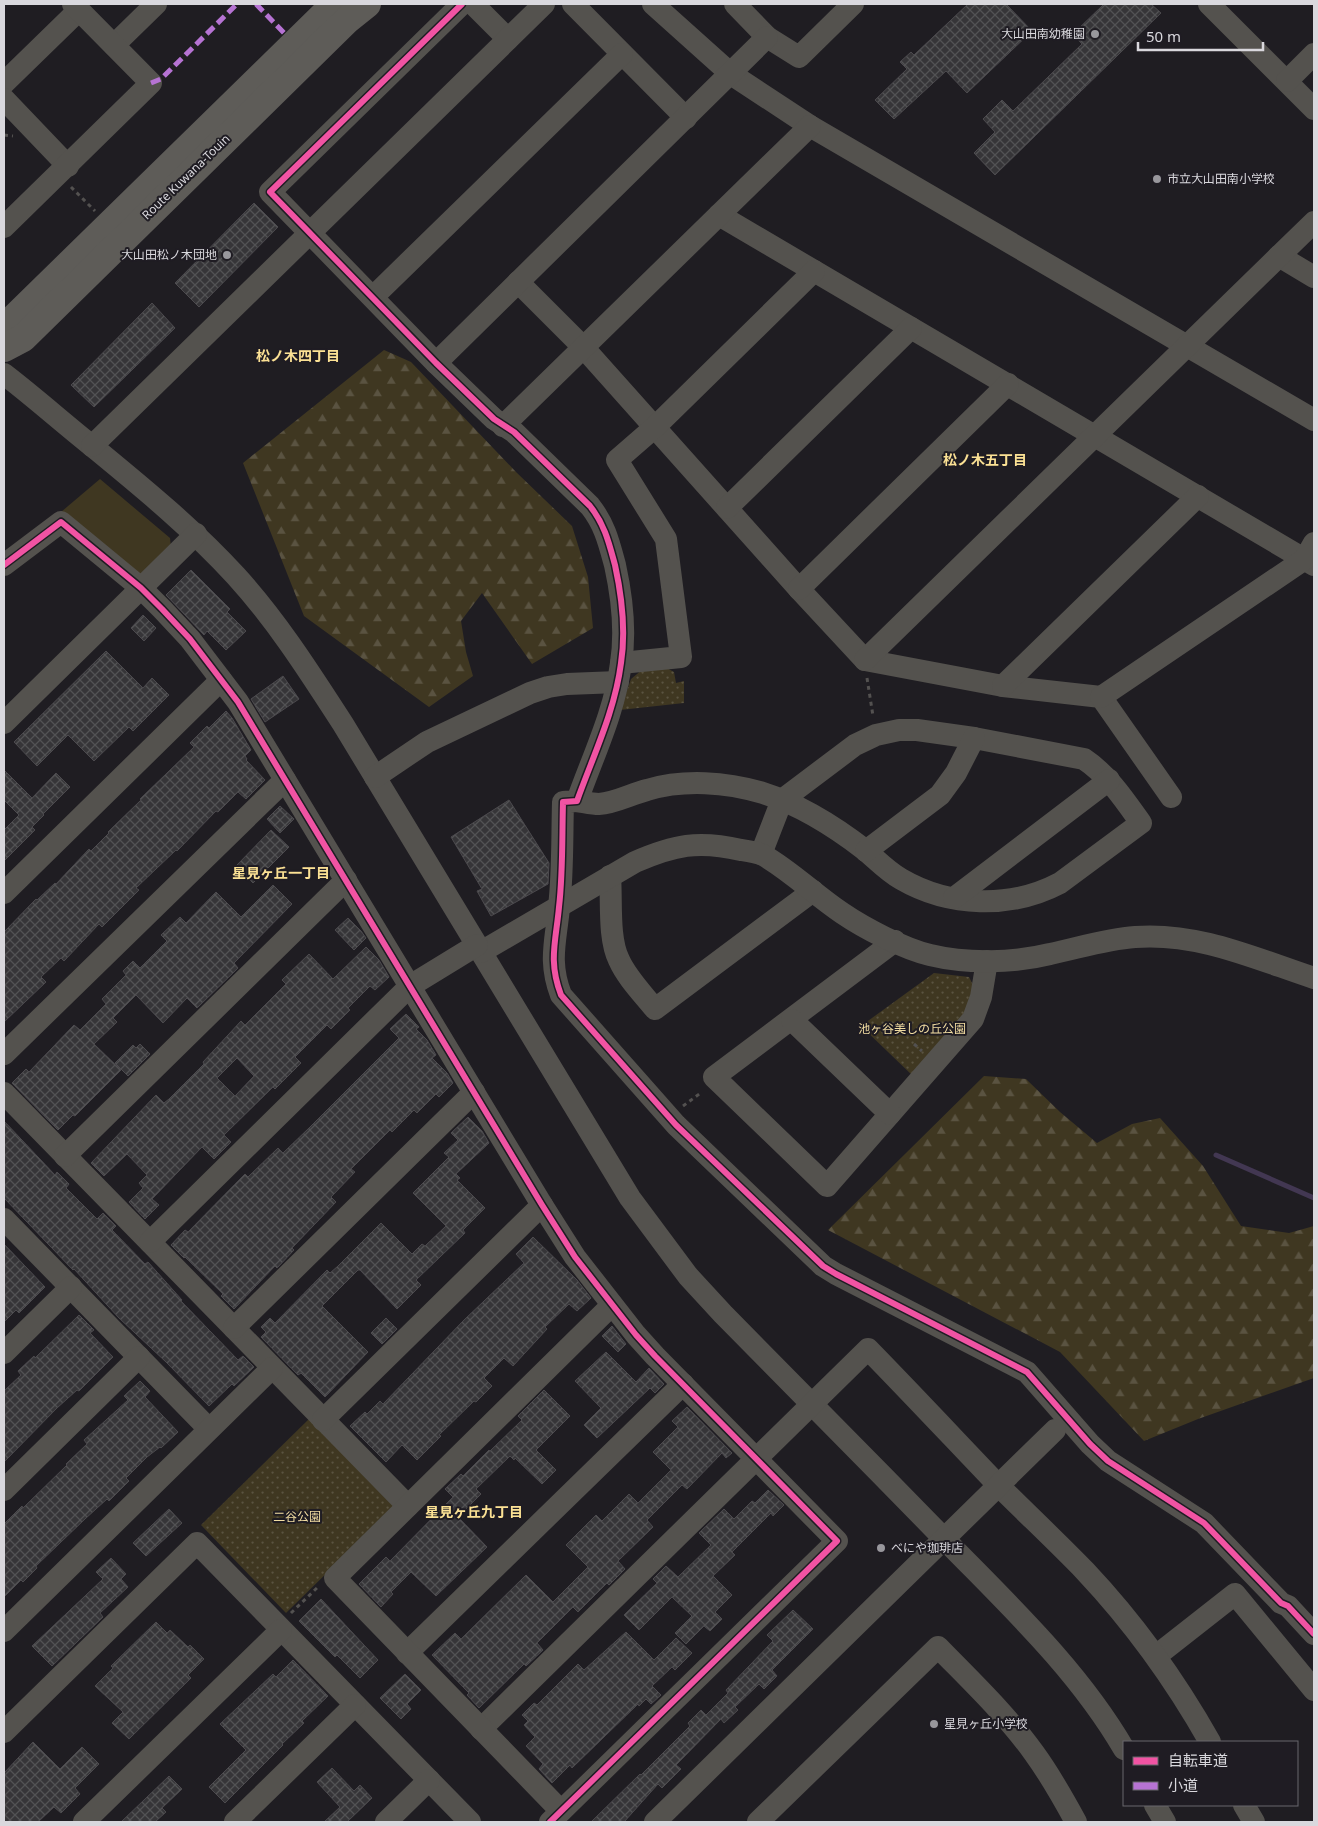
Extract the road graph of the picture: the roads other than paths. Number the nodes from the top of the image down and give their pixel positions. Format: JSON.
{"nodes":[{"id":1,"x":156,"y":4,"type":"edge"},
{"id":2,"x":335,"y":4,"type":"edge"},
{"id":3,"x":367,"y":4,"type":"edge"},
{"id":4,"x":462,"y":4,"type":"edge"},
{"id":5,"x":473,"y":4,"type":"edge"},
{"id":6,"x":544,"y":4,"type":"edge"},
{"id":7,"x":574,"y":4,"type":"edge"},
{"id":8,"x":653,"y":4,"type":"edge"},
{"id":9,"x":735,"y":4,"type":"edge"},
{"id":10,"x":853,"y":4,"type":"edge"},
{"id":11,"x":1209,"y":4,"type":"edge"},
{"id":12,"x":76,"y":7,"type":"edge"},
{"id":13,"x":767,"y":37,"type":"junction"},
{"id":14,"x":508,"y":39,"type":"junction"},
{"id":15,"x":114,"y":45,"type":"junction"},
{"id":16,"x":622,"y":54,"type":"junction"},
{"id":17,"x":1314,"y":54,"type":"edge"},
{"id":18,"x":731,"y":74,"type":"junction"},
{"id":19,"x":1287,"y":81,"type":"junction"},
{"id":20,"x":4,"y":83,"type":"edge"},
{"id":21,"x":4,"y":99,"type":"edge"},
{"id":22,"x":1314,"y":110,"type":"edge"},
{"id":23,"x":686,"y":118,"type":"junction"},
{"id":24,"x":810,"y":126,"type":"junction"},
{"id":25,"x":63,"y":170,"type":"junction"},
{"id":26,"x":719,"y":215,"type":"junction"},
{"id":27,"x":1314,"y":222,"type":"edge"},
{"id":28,"x":4,"y":228,"type":"edge"},
{"id":29,"x":310,"y":233,"type":"junction"},
{"id":30,"x":1279,"y":256,"type":"junction"},
{"id":31,"x":814,"y":271,"type":"junction"},
{"id":32,"x":1314,"y":277,"type":"edge"},
{"id":33,"x":518,"y":282,"type":"junction"},
{"id":34,"x":374,"y":297,"type":"junction"},
{"id":35,"x":911,"y":328,"type":"junction"},
{"id":36,"x":4,"y":332,"type":"edge"},
{"id":37,"x":1188,"y":346,"type":"junction"},
{"id":38,"x":584,"y":347,"type":"junction"},
{"id":39,"x":4,"y":348,"type":"edge"},
{"id":40,"x":436,"y":363,"type":"junction"},
{"id":41,"x":4,"y":374,"type":"edge"},
{"id":42,"x":1008,"y":384,"type":"junction"},
{"id":43,"x":1314,"y":420,"type":"edge"},
{"id":44,"x":503,"y":426,"type":"junction"},
{"id":45,"x":655,"y":427,"type":"junction"},
{"id":46,"x":1095,"y":436,"type":"junction"},
{"id":47,"x":92,"y":446,"type":"junction"},
{"id":48,"x":1198,"y":496,"type":"junction"},
{"id":49,"x":727,"y":508,"type":"junction"},
{"id":50,"x":196,"y":534,"type":"junction"},
{"id":51,"x":1311,"y":555,"type":"edge"},
{"id":52,"x":4,"y":565,"type":"edge"},
{"id":53,"x":141,"y":588,"type":"junction"},
{"id":54,"x":799,"y":589,"type":"junction"},
{"id":55,"x":865,"y":660,"type":"junction"},
{"id":56,"x":620,"y":672,"type":"junction"},
{"id":57,"x":221,"y":680,"type":"junction"},
{"id":58,"x":1004,"y":686,"type":"junction"},
{"id":59,"x":1101,"y":697,"type":"junction"},
{"id":60,"x":4,"y":723,"type":"edge"},
{"id":61,"x":974,"y":738,"type":"junction"},
{"id":62,"x":375,"y":777,"type":"junction"},
{"id":63,"x":286,"y":780,"type":"junction"},
{"id":64,"x":1109,"y":780,"type":"junction"},
{"id":65,"x":1171,"y":797,"type":"dead end"},
{"id":66,"x":782,"y":800,"type":"junction"},
{"id":67,"x":577,"y":801,"type":"junction"},
{"id":68,"x":866,"y":851,"type":"junction"},
{"id":69,"x":761,"y":854,"type":"junction"},
{"id":70,"x":610,"y":876,"type":"junction"},
{"id":71,"x":346,"y":880,"type":"junction"},
{"id":72,"x":813,"y":891,"type":"junction"},
{"id":73,"x":4,"y":893,"type":"edge"},
{"id":74,"x":954,"y":898,"type":"junction"},
{"id":75,"x":560,"y":907,"type":"junction"},
{"id":76,"x":895,"y":941,"type":"junction"},
{"id":77,"x":479,"y":948,"type":"junction"},
{"id":78,"x":986,"y":961,"type":"junction"},
{"id":79,"x":1314,"y":978,"type":"edge"},
{"id":80,"x":410,"y":986,"type":"junction"},
{"id":81,"x":792,"y":1020,"type":"junction"},
{"id":82,"x":4,"y":1054,"type":"edge"},
{"id":83,"x":474,"y":1092,"type":"junction"},
{"id":84,"x":4,"y":1094,"type":"edge"},
{"id":85,"x":890,"y":1114,"type":"junction"},
{"id":86,"x":64,"y":1156,"type":"junction"},
{"id":87,"x":542,"y":1205,"type":"junction"},
{"id":88,"x":4,"y":1219,"type":"edge"},
{"id":89,"x":150,"y":1242,"type":"junction"},
{"id":90,"x":71,"y":1287,"type":"junction"},
{"id":91,"x":612,"y":1305,"type":"junction"},
{"id":92,"x":234,"y":1328,"type":"junction"},
{"id":93,"x":4,"y":1353,"type":"edge"},
{"id":94,"x":139,"y":1357,"type":"junction"},
{"id":95,"x":272,"y":1368,"type":"junction"},
{"id":96,"x":683,"y":1384,"type":"junction"},
{"id":97,"x":812,"y":1404,"type":"junction"},
{"id":98,"x":323,"y":1420,"type":"junction"},
{"id":99,"x":209,"y":1429,"type":"junction"},
{"id":100,"x":1055,"y":1430,"type":"dead end"},
{"id":101,"x":756,"y":1460,"type":"junction"},
{"id":102,"x":999,"y":1486,"type":"junction"},
{"id":103,"x":4,"y":1490,"type":"edge"},
{"id":104,"x":408,"y":1506,"type":"junction"},
{"id":105,"x":944,"y":1538,"type":"junction"},
{"id":106,"x":283,"y":1624,"type":"junction"},
{"id":107,"x":4,"y":1630,"type":"edge"},
{"id":108,"x":1314,"y":1634,"type":"edge"},
{"id":109,"x":407,"y":1653,"type":"junction"},
{"id":110,"x":1156,"y":1656,"type":"junction"},
{"id":111,"x":1314,"y":1690,"type":"edge"},
{"id":112,"x":355,"y":1705,"type":"junction"},
{"id":113,"x":481,"y":1729,"type":"junction"},
{"id":114,"x":4,"y":1732,"type":"edge"},
{"id":115,"x":1209,"y":1741,"type":"edge"},
{"id":116,"x":1123,"y":1746,"type":"edge"},
{"id":117,"x":429,"y":1780,"type":"junction"},
{"id":118,"x":1157,"y":1806,"type":"edge"},
{"id":119,"x":1245,"y":1806,"type":"edge"},
{"id":120,"x":555,"y":1817,"type":"edge"},
{"id":121,"x":84,"y":1822,"type":"edge"},
{"id":122,"x":235,"y":1822,"type":"edge"},
{"id":123,"x":386,"y":1822,"type":"edge"},
{"id":124,"x":470,"y":1822,"type":"edge"},
{"id":125,"x":655,"y":1822,"type":"edge"},
{"id":126,"x":758,"y":1822,"type":"edge"},
{"id":127,"x":1076,"y":1822,"type":"edge"},
{"id":128,"x":1165,"y":1822,"type":"edge"},
{"id":129,"x":1254,"y":1822,"type":"edge"}],
"edges":[{"from":1,"to":15,"type":"street"},
{"from":2,"to":36,"type":"main road","name":"Route Kuwana-Touin"},
{"from":3,"to":39,"type":"main road","name":"Route Kuwana-Touin"},
{"from":4,"to":29,"type":"street"},
{"from":5,"to":14,"type":"street"},
{"from":6,"to":14,"type":"street"},
{"from":7,"to":16,"type":"street"},
{"from":8,"to":18,"type":"street"},
{"from":9,"to":13,"type":"street"},
{"from":10,"to":13,"type":"street"},
{"from":11,"to":19,"type":"street"},
{"from":12,"to":15,"type":"street"},
{"from":12,"to":20,"type":"street"},
{"from":13,"to":18,"type":"street"},
{"from":14,"to":29,"type":"street"},
{"from":15,"to":25,"type":"street"},
{"from":16,"to":23,"type":"street"},
{"from":16,"to":34,"type":"street"},
{"from":17,"to":19,"type":"street"},
{"from":18,"to":23,"type":"street"},
{"from":18,"to":24,"type":"street"},
{"from":19,"to":22,"type":"street"},
{"from":21,"to":25,"type":"street"},
{"from":23,"to":33,"type":"street"},
{"from":24,"to":26,"type":"street"},
{"from":24,"to":37,"type":"street"},
{"from":25,"to":28,"type":"street"},
{"from":26,"to":31,"type":"street"},
{"from":26,"to":38,"type":"street"},
{"from":27,"to":30,"type":"street"},
{"from":29,"to":34,"type":"street"},
{"from":29,"to":47,"type":"street"},
{"from":30,"to":32,"type":"street"},
{"from":30,"to":37,"type":"street"},
{"from":31,"to":35,"type":"street"},
{"from":31,"to":45,"type":"street"},
{"from":33,"to":38,"type":"street"},
{"from":33,"to":40,"type":"street"},
{"from":34,"to":40,"type":"street"},
{"from":35,"to":42,"type":"street"},
{"from":35,"to":49,"type":"street"},
{"from":37,"to":43,"type":"street"},
{"from":37,"to":46,"type":"street"},
{"from":38,"to":44,"type":"street"},
{"from":38,"to":45,"type":"street"},
{"from":40,"to":44,"type":"street"},
{"from":41,"to":47,"type":"street"},
{"from":42,"to":46,"type":"street"},
{"from":42,"to":54,"type":"street"},
{"from":44,"to":56,"type":"street"},
{"from":45,"to":49,"type":"street"},
{"from":45,"to":56,"type":"street"},
{"from":46,"to":48,"type":"street"},
{"from":46,"to":55,"type":"street"},
{"from":47,"to":50,"type":"street"},
{"from":48,"to":51,"type":"street"},
{"from":48,"to":58,"type":"street"},
{"from":49,"to":54,"type":"street"},
{"from":50,"to":53,"type":"street"},
{"from":50,"to":62,"type":"street"},
{"from":51,"to":59,"type":"street"},
{"from":52,"to":53,"type":"street"},
{"from":53,"to":57,"type":"street"},
{"from":53,"to":60,"type":"street"},
{"from":54,"to":55,"type":"street"},
{"from":55,"to":58,"type":"street"},
{"from":56,"to":62,"type":"street"},
{"from":56,"to":67,"type":"street"},
{"from":57,"to":63,"type":"street"},
{"from":57,"to":73,"type":"street"},
{"from":58,"to":59,"type":"street"},
{"from":59,"to":65,"type":"street"},
{"from":61,"to":64,"type":"street"},
{"from":61,"to":66,"type":"street"},
{"from":61,"to":68,"type":"street"},
{"from":62,"to":77,"type":"street"},
{"from":63,"to":71,"type":"street"},
{"from":63,"to":82,"type":"street"},
{"from":64,"to":74,"type":"street"},
{"from":64,"to":74,"type":"street"},
{"from":66,"to":67,"type":"street"},
{"from":66,"to":68,"type":"street"},
{"from":66,"to":69,"type":"street"},
{"from":67,"to":75,"type":"street"},
{"from":68,"to":74,"type":"street"},
{"from":69,"to":70,"type":"street"},
{"from":69,"to":72,"type":"street"},
{"from":70,"to":72,"type":"street"},
{"from":70,"to":75,"type":"street"},
{"from":71,"to":80,"type":"street"},
{"from":71,"to":86,"type":"street"},
{"from":72,"to":76,"type":"street"},
{"from":75,"to":77,"type":"street"},
{"from":75,"to":108,"type":"street"},
{"from":76,"to":78,"type":"street"},
{"from":76,"to":81,"type":"street"},
{"from":77,"to":80,"type":"street"},
{"from":77,"to":97,"type":"street"},
{"from":78,"to":79,"type":"street"},
{"from":78,"to":85,"type":"street"},
{"from":80,"to":83,"type":"street"},
{"from":80,"to":89,"type":"street"},
{"from":81,"to":85,"type":"street"},
{"from":81,"to":85,"type":"street"},
{"from":83,"to":87,"type":"street"},
{"from":83,"to":92,"type":"street"},
{"from":84,"to":86,"type":"street"},
{"from":86,"to":89,"type":"street"},
{"from":87,"to":91,"type":"street"},
{"from":87,"to":98,"type":"street"},
{"from":88,"to":90,"type":"street"},
{"from":89,"to":92,"type":"street"},
{"from":90,"to":93,"type":"street"},
{"from":90,"to":94,"type":"street"},
{"from":91,"to":96,"type":"street"},
{"from":91,"to":104,"type":"street"},
{"from":92,"to":95,"type":"street"},
{"from":94,"to":99,"type":"street"},
{"from":94,"to":103,"type":"street"},
{"from":95,"to":98,"type":"street"},
{"from":95,"to":99,"type":"street"},
{"from":96,"to":101,"type":"street"},
{"from":96,"to":109,"type":"street"},
{"from":97,"to":101,"type":"street"},
{"from":97,"to":102,"type":"street"},
{"from":97,"to":105,"type":"street"},
{"from":98,"to":104,"type":"street"},
{"from":99,"to":107,"type":"street"},
{"from":100,"to":102,"type":"street"},
{"from":101,"to":113,"type":"street"},
{"from":101,"to":120,"type":"street"},
{"from":102,"to":105,"type":"street"},
{"from":102,"to":110,"type":"street"},
{"from":104,"to":109,"type":"street"},
{"from":105,"to":116,"type":"street"},
{"from":105,"to":125,"type":"street"},
{"from":106,"to":112,"type":"street"},
{"from":106,"to":114,"type":"street"},
{"from":106,"to":121,"type":"street"},
{"from":109,"to":113,"type":"street"},
{"from":110,"to":111,"type":"street"},
{"from":110,"to":115,"type":"street"},
{"from":112,"to":117,"type":"street"},
{"from":112,"to":122,"type":"street"},
{"from":113,"to":120,"type":"street"},
{"from":117,"to":123,"type":"street"},
{"from":117,"to":124,"type":"street"},
{"from":118,"to":128,"type":"street"},
{"from":119,"to":129,"type":"street"},
{"from":126,"to":127,"type":"street"}]}
